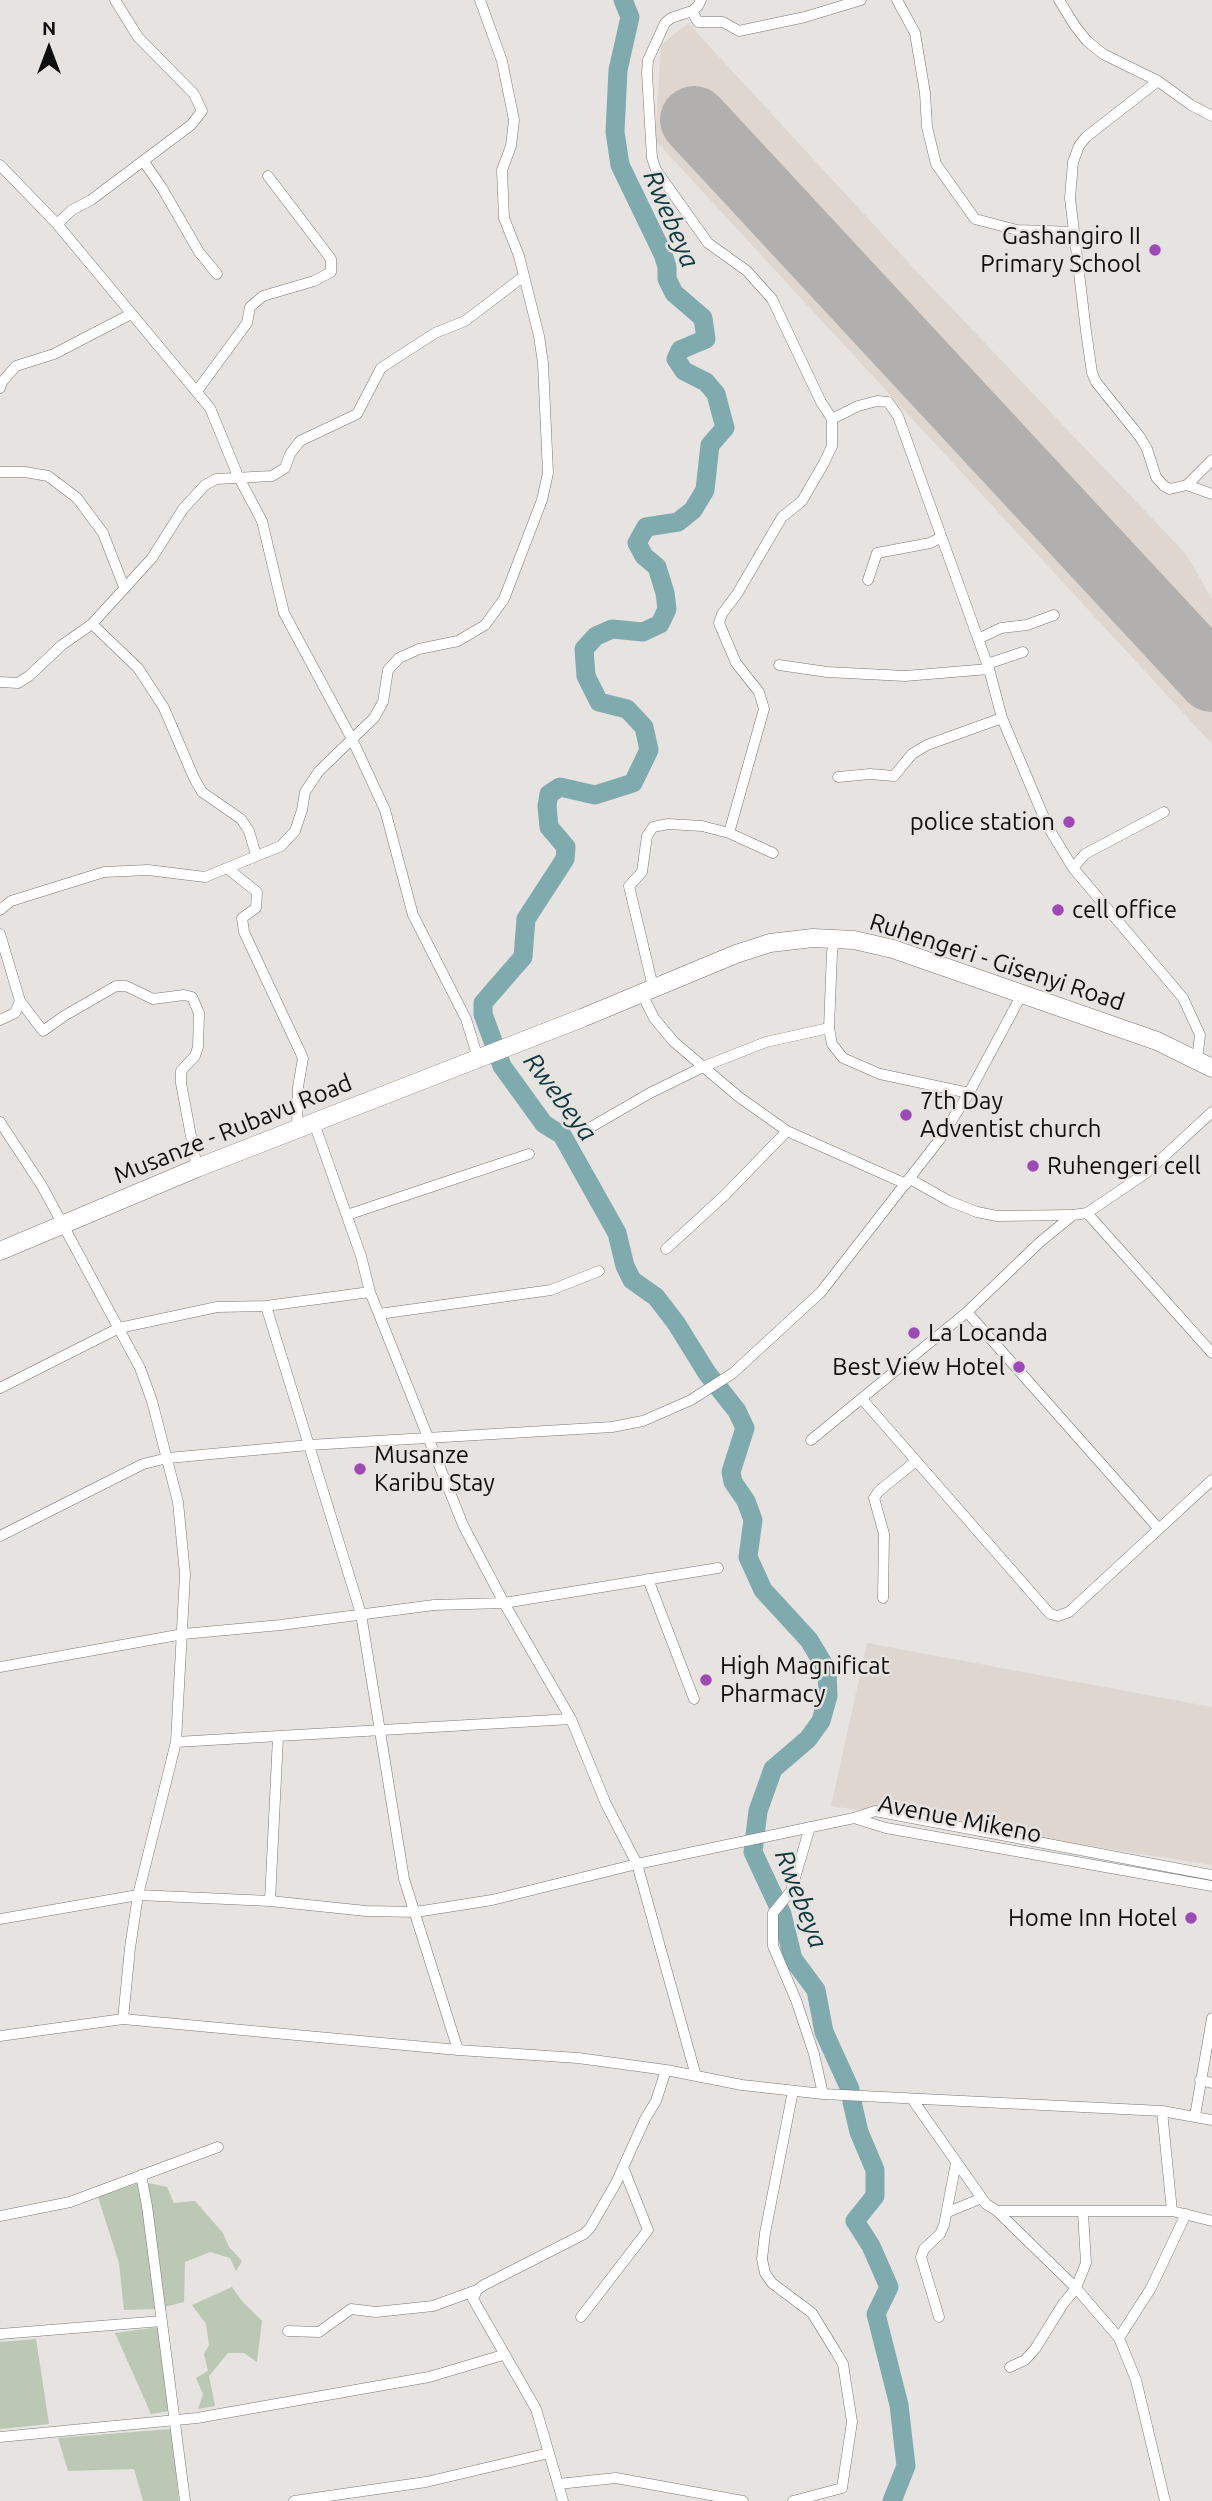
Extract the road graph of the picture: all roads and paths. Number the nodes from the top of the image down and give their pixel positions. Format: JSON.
{"nodes":[{"id":1,"x":116,"y":0,"type":"edge"},
{"id":2,"x":480,"y":0,"type":"edge"},
{"id":3,"x":701,"y":0,"type":"edge"},
{"id":4,"x":861,"y":0,"type":"edge"},
{"id":5,"x":897,"y":0,"type":"edge"},
{"id":6,"x":1059,"y":0,"type":"edge"},
{"id":7,"x":692,"y":11,"type":"junction"},
{"id":8,"x":1157,"y":81,"type":"junction"},
{"id":9,"x":1212,"y":116,"type":"edge"},
{"id":10,"x":144,"y":162,"type":"junction"},
{"id":11,"x":0,"y":165,"type":"edge"},
{"id":12,"x":268,"y":176,"type":"dead end"},
{"id":13,"x":57,"y":224,"type":"junction"},
{"id":14,"x":1074,"y":232,"type":"junction"},
{"id":15,"x":218,"y":274,"type":"dead end"},
{"id":16,"x":524,"y":275,"type":"junction"},
{"id":17,"x":131,"y":314,"type":"junction"},
{"id":18,"x":0,"y":388,"type":"edge"},
{"id":19,"x":197,"y":390,"type":"junction"},
{"id":20,"x":832,"y":419,"type":"junction"},
{"id":21,"x":1212,"y":460,"type":"edge"},
{"id":22,"x":0,"y":472,"type":"edge"},
{"id":23,"x":238,"y":476,"type":"junction"},
{"id":24,"x":1187,"y":485,"type":"junction"},
{"id":25,"x":1212,"y":494,"type":"edge"},
{"id":26,"x":940,"y":538,"type":"junction"},
{"id":27,"x":868,"y":580,"type":"dead end"},
{"id":28,"x":124,"y":587,"type":"junction"},
{"id":29,"x":1054,"y":615,"type":"dead end"},
{"id":30,"x":92,"y":624,"type":"junction"},
{"id":31,"x":978,"y":639,"type":"junction"},
{"id":32,"x":1023,"y":652,"type":"dead end"},
{"id":33,"x":779,"y":665,"type":"dead end"},
{"id":34,"x":988,"y":666,"type":"junction"},
{"id":35,"x":0,"y":682,"type":"edge"},
{"id":36,"x":1002,"y":718,"type":"junction"},
{"id":37,"x":353,"y":741,"type":"junction"},
{"id":38,"x":838,"y":777,"type":"dead end"},
{"id":39,"x":1164,"y":812,"type":"dead end"},
{"id":40,"x":729,"y":833,"type":"junction"},
{"id":41,"x":773,"y":853,"type":"dead end"},
{"id":42,"x":256,"y":855,"type":"junction"},
{"id":43,"x":227,"y":868,"type":"junction"},
{"id":44,"x":1073,"y":868,"type":"junction"},
{"id":45,"x":0,"y":911,"type":"edge"},
{"id":46,"x":0,"y":934,"type":"edge"},
{"id":47,"x":835,"y":939,"type":"junction"},
{"id":48,"x":647,"y":990,"type":"junction"},
{"id":49,"x":1022,"y":994,"type":"junction"},
{"id":50,"x":20,"y":1001,"type":"junction"},
{"id":51,"x":0,"y":1020,"type":"edge"},
{"id":52,"x":829,"y":1028,"type":"junction"},
{"id":53,"x":526,"y":1039,"type":"joint"},
{"id":54,"x":482,"y":1056,"type":"junction"},
{"id":55,"x":1204,"y":1064,"type":"edge"},
{"id":56,"x":705,"y":1066,"type":"junction"},
{"id":57,"x":969,"y":1093,"type":"junction"},
{"id":58,"x":1212,"y":1112,"type":"edge"},
{"id":59,"x":0,"y":1122,"type":"edge"},
{"id":60,"x":305,"y":1125,"type":"junction"},
{"id":61,"x":586,"y":1130,"type":"dead end"},
{"id":62,"x":787,"y":1131,"type":"junction"},
{"id":63,"x":528,"y":1154,"type":"dead end"},
{"id":64,"x":197,"y":1168,"type":"junction"},
{"id":65,"x":908,"y":1182,"type":"junction"},
{"id":66,"x":1087,"y":1213,"type":"junction"},
{"id":67,"x":347,"y":1215,"type":"junction"},
{"id":68,"x":1073,"y":1215,"type":"junction"},
{"id":69,"x":61,"y":1225,"type":"junction"},
{"id":70,"x":666,"y":1249,"type":"dead end"},
{"id":71,"x":0,"y":1251,"type":"edge"},
{"id":72,"x":599,"y":1271,"type":"dead end"},
{"id":73,"x":370,"y":1292,"type":"junction"},
{"id":74,"x":266,"y":1306,"type":"junction"},
{"id":75,"x":967,"y":1312,"type":"junction"},
{"id":76,"x":379,"y":1314,"type":"junction"},
{"id":77,"x":119,"y":1328,"type":"junction"},
{"id":78,"x":1212,"y":1353,"type":"edge"},
{"id":79,"x":0,"y":1388,"type":"edge"},
{"id":80,"x":862,"y":1399,"type":"junction"},
{"id":81,"x":428,"y":1438,"type":"junction"},
{"id":82,"x":811,"y":1440,"type":"dead end"},
{"id":83,"x":309,"y":1445,"type":"junction"},
{"id":84,"x":168,"y":1458,"type":"junction"},
{"id":85,"x":916,"y":1461,"type":"junction"},
{"id":86,"x":1212,"y":1480,"type":"edge"},
{"id":87,"x":1159,"y":1530,"type":"junction"},
{"id":88,"x":0,"y":1536,"type":"edge"},
{"id":89,"x":718,"y":1568,"type":"dead end"},
{"id":90,"x":648,"y":1579,"type":"junction"},
{"id":91,"x":883,"y":1598,"type":"dead end"},
{"id":92,"x":504,"y":1603,"type":"junction"},
{"id":93,"x":360,"y":1614,"type":"junction"},
{"id":94,"x":183,"y":1634,"type":"junction"},
{"id":95,"x":0,"y":1667,"type":"edge"},
{"id":96,"x":694,"y":1699,"type":"dead end"},
{"id":97,"x":571,"y":1719,"type":"junction"},
{"id":98,"x":381,"y":1731,"type":"junction"},
{"id":99,"x":278,"y":1737,"type":"junction"},
{"id":100,"x":176,"y":1742,"type":"junction"},
{"id":101,"x":854,"y":1818,"type":"junction"},
{"id":102,"x":810,"y":1827,"type":"junction"},
{"id":103,"x":637,"y":1864,"type":"junction"},
{"id":104,"x":1212,"y":1875,"type":"edge"},
{"id":105,"x":1212,"y":1886,"type":"edge"},
{"id":106,"x":138,"y":1895,"type":"junction"},
{"id":107,"x":270,"y":1901,"type":"junction"},
{"id":108,"x":416,"y":1912,"type":"junction"},
{"id":109,"x":0,"y":1919,"type":"edge"},
{"id":110,"x":1212,"y":2018,"type":"edge"},
{"id":111,"x":123,"y":2019,"type":"junction"},
{"id":112,"x":0,"y":2036,"type":"edge"},
{"id":113,"x":458,"y":2050,"type":"junction"},
{"id":114,"x":666,"y":2070,"type":"junction"},
{"id":115,"x":696,"y":2076,"type":"junction"},
{"id":116,"x":1200,"y":2080,"type":"junction"},
{"id":117,"x":1212,"y":2082,"type":"edge"},
{"id":118,"x":793,"y":2091,"type":"junction"},
{"id":119,"x":822,"y":2094,"type":"junction"},
{"id":120,"x":912,"y":2099,"type":"junction"},
{"id":121,"x":1162,"y":2111,"type":"junction"},
{"id":122,"x":1195,"y":2116,"type":"junction"},
{"id":123,"x":1212,"y":2120,"type":"edge"},
{"id":124,"x":218,"y":2147,"type":"dead end"},
{"id":125,"x":956,"y":2163,"type":"junction"},
{"id":126,"x":623,"y":2166,"type":"junction"},
{"id":127,"x":141,"y":2175,"type":"junction"},
{"id":128,"x":982,"y":2198,"type":"junction"},
{"id":129,"x":997,"y":2211,"type":"junction"},
{"id":130,"x":1172,"y":2211,"type":"junction"},
{"id":131,"x":948,"y":2212,"type":"junction"},
{"id":132,"x":1083,"y":2213,"type":"junction"},
{"id":133,"x":1186,"y":2214,"type":"junction"},
{"id":134,"x":0,"y":2217,"type":"edge"},
{"id":135,"x":1212,"y":2221,"type":"edge"},
{"id":136,"x":1076,"y":2288,"type":"junction"},
{"id":137,"x":477,"y":2290,"type":"junction"},
{"id":138,"x":581,"y":2317,"type":"dead end"},
{"id":139,"x":939,"y":2317,"type":"dead end"},
{"id":140,"x":162,"y":2321,"type":"junction"},
{"id":141,"x":288,"y":2331,"type":"dead end"},
{"id":142,"x":0,"y":2334,"type":"edge"},
{"id":143,"x":1119,"y":2338,"type":"junction"},
{"id":144,"x":503,"y":2355,"type":"junction"},
{"id":145,"x":1010,"y":2367,"type":"dead end"},
{"id":146,"x":174,"y":2421,"type":"junction"},
{"id":147,"x":0,"y":2437,"type":"edge"},
{"id":148,"x":549,"y":2452,"type":"junction"},
{"id":149,"x":558,"y":2484,"type":"junction"},
{"id":150,"x":842,"y":2488,"type":"junction"},
{"id":151,"x":728,"y":2500,"type":"edge"},
{"id":152,"x":186,"y":2501,"type":"edge"},
{"id":153,"x":294,"y":2501,"type":"edge"},
{"id":154,"x":562,"y":2501,"type":"edge"},
{"id":155,"x":743,"y":2501,"type":"edge"},
{"id":156,"x":793,"y":2501,"type":"edge"},
{"id":157,"x":844,"y":2501,"type":"edge"},
{"id":158,"x":1165,"y":2501,"type":"edge"}],
"edges":[{"from":1,"to":10,"type":"street"},
{"from":2,"to":16,"type":"street"},
{"from":3,"to":7,"type":"street"},
{"from":4,"to":7,"type":"street"},
{"from":5,"to":14,"type":"street"},
{"from":6,"to":8,"type":"street"},
{"from":7,"to":20,"type":"street"},
{"from":8,"to":9,"type":"street"},
{"from":8,"to":14,"type":"street"},
{"from":10,"to":13,"type":"street"},
{"from":10,"to":15,"type":"street"},
{"from":11,"to":13,"type":"street"},
{"from":12,"to":19,"type":"street"},
{"from":13,"to":17,"type":"street"},
{"from":14,"to":24,"type":"street"},
{"from":16,"to":23,"type":"street"},
{"from":16,"to":37,"type":"street"},
{"from":17,"to":18,"type":"street"},
{"from":17,"to":19,"type":"street"},
{"from":19,"to":23,"type":"street"},
{"from":20,"to":26,"type":"street"},
{"from":20,"to":40,"type":"street"},
{"from":21,"to":24,"type":"street"},
{"from":22,"to":28,"type":"street"},
{"from":23,"to":28,"type":"street"},
{"from":23,"to":37,"type":"street"},
{"from":24,"to":25,"type":"street"},
{"from":26,"to":27,"type":"street"},
{"from":26,"to":31,"type":"street"},
{"from":28,"to":30,"type":"street"},
{"from":29,"to":31,"type":"street"},
{"from":30,"to":35,"type":"street"},
{"from":30,"to":42,"type":"street"},
{"from":31,"to":34,"type":"street"},
{"from":32,"to":34,"type":"street"},
{"from":33,"to":34,"type":"street"},
{"from":34,"to":36,"type":"street"},
{"from":36,"to":38,"type":"street"},
{"from":36,"to":44,"type":"street"},
{"from":37,"to":42,"type":"street"},
{"from":37,"to":54,"type":"street"},
{"from":39,"to":44,"type":"street"},
{"from":40,"to":41,"type":"street"},
{"from":40,"to":48,"type":"street"},
{"from":42,"to":43,"type":"street"},
{"from":43,"to":45,"type":"street"},
{"from":43,"to":60,"type":"street"},
{"from":44,"to":55,"type":"street"},
{"from":46,"to":50,"type":"street"},
{"from":47,"to":48,"type":"highway","name":"Ruhengeri - Gisenyi Road"},
{"from":47,"to":49,"type":"highway","name":"Ruhengeri - Gisenyi Road"},
{"from":47,"to":52,"type":"street"},
{"from":48,"to":53,"type":"highway","name":"Ruhengeri - Gisenyi Road"},
{"from":48,"to":56,"type":"street"},
{"from":49,"to":55,"type":"highway","name":"Ruhengeri - Gisenyi Road"},
{"from":49,"to":57,"type":"street"},
{"from":50,"to":51,"type":"street"},
{"from":50,"to":64,"type":"street"},
{"from":52,"to":56,"type":"street"},
{"from":52,"to":57,"type":"street"},
{"from":53,"to":54,"type":"highway","name":"Musanze - Rubavu Road"},
{"from":54,"to":60,"type":"highway","name":"Musanze - Rubavu Road"},
{"from":56,"to":61,"type":"street"},
{"from":56,"to":62,"type":"street"},
{"from":57,"to":65,"type":"street"},
{"from":58,"to":66,"type":"street"},
{"from":59,"to":69,"type":"street"},
{"from":60,"to":64,"type":"highway","name":"Musanze - Rubavu Road"},
{"from":60,"to":67,"type":"street"},
{"from":62,"to":65,"type":"street"},
{"from":62,"to":70,"type":"street"},
{"from":63,"to":67,"type":"street"},
{"from":64,"to":69,"type":"highway","name":"Musanze - Rubavu Road"},
{"from":65,"to":68,"type":"street"},
{"from":65,"to":81,"type":"street"},
{"from":66,"to":68,"type":"street"},
{"from":66,"to":78,"type":"street"},
{"from":67,"to":73,"type":"street"},
{"from":68,"to":75,"type":"street"},
{"from":69,"to":71,"type":"highway","name":"Musanze - Rubavu Road"},
{"from":69,"to":77,"type":"street"},
{"from":72,"to":76,"type":"street"},
{"from":73,"to":74,"type":"street"},
{"from":73,"to":76,"type":"street"},
{"from":74,"to":77,"type":"street"},
{"from":74,"to":83,"type":"street"},
{"from":75,"to":80,"type":"street"},
{"from":75,"to":87,"type":"street"},
{"from":76,"to":81,"type":"street"},
{"from":77,"to":79,"type":"street"},
{"from":77,"to":84,"type":"street"},
{"from":80,"to":82,"type":"street"},
{"from":80,"to":85,"type":"street"},
{"from":81,"to":83,"type":"street"},
{"from":81,"to":92,"type":"street"},
{"from":83,"to":84,"type":"street"},
{"from":83,"to":93,"type":"street"},
{"from":84,"to":88,"type":"street"},
{"from":84,"to":94,"type":"street"},
{"from":85,"to":87,"type":"street"},
{"from":85,"to":91,"type":"street"},
{"from":86,"to":87,"type":"street"},
{"from":89,"to":90,"type":"street"},
{"from":90,"to":92,"type":"street"},
{"from":90,"to":96,"type":"street"},
{"from":92,"to":93,"type":"street"},
{"from":92,"to":97,"type":"street"},
{"from":93,"to":94,"type":"street"},
{"from":93,"to":98,"type":"street"},
{"from":94,"to":95,"type":"street"},
{"from":94,"to":100,"type":"street"},
{"from":97,"to":98,"type":"street"},
{"from":97,"to":103,"type":"street"},
{"from":98,"to":99,"type":"street"},
{"from":98,"to":108,"type":"street"},
{"from":99,"to":100,"type":"street"},
{"from":99,"to":107,"type":"street"},
{"from":100,"to":106,"type":"street"},
{"from":101,"to":102,"type":"street"},
{"from":101,"to":104,"type":"street","name":"Avenue Mikeno"},
{"from":101,"to":105,"type":"street","name":"Avenue Mikeno"},
{"from":102,"to":103,"type":"street"},
{"from":102,"to":119,"type":"street"},
{"from":103,"to":108,"type":"street"},
{"from":103,"to":115,"type":"street"},
{"from":106,"to":107,"type":"street"},
{"from":106,"to":109,"type":"street"},
{"from":106,"to":111,"type":"street"},
{"from":107,"to":108,"type":"street"},
{"from":108,"to":113,"type":"street"},
{"from":110,"to":116,"type":"street"},
{"from":111,"to":112,"type":"street"},
{"from":111,"to":113,"type":"street"},
{"from":113,"to":114,"type":"street"},
{"from":114,"to":115,"type":"street"},
{"from":114,"to":126,"type":"street"},
{"from":115,"to":118,"type":"street"},
{"from":116,"to":117,"type":"street"},
{"from":116,"to":122,"type":"street"},
{"from":118,"to":119,"type":"street"},
{"from":118,"to":150,"type":"street"},
{"from":119,"to":120,"type":"street"},
{"from":120,"to":121,"type":"street"},
{"from":120,"to":125,"type":"street"},
{"from":121,"to":122,"type":"street"},
{"from":121,"to":130,"type":"street"},
{"from":122,"to":123,"type":"street"},
{"from":124,"to":127,"type":"street"},
{"from":125,"to":128,"type":"street"},
{"from":125,"to":131,"type":"street"},
{"from":126,"to":137,"type":"street"},
{"from":126,"to":138,"type":"street"},
{"from":127,"to":134,"type":"street"},
{"from":127,"to":140,"type":"street"},
{"from":128,"to":129,"type":"street"},
{"from":128,"to":131,"type":"street"},
{"from":129,"to":132,"type":"street"},
{"from":129,"to":136,"type":"street"},
{"from":130,"to":132,"type":"street"},
{"from":130,"to":133,"type":"street"},
{"from":131,"to":139,"type":"street"},
{"from":132,"to":136,"type":"street"},
{"from":133,"to":135,"type":"street"},
{"from":133,"to":143,"type":"street"},
{"from":136,"to":143,"type":"street"},
{"from":136,"to":145,"type":"street"},
{"from":137,"to":141,"type":"street"},
{"from":137,"to":144,"type":"street"},
{"from":140,"to":142,"type":"street"},
{"from":140,"to":146,"type":"street"},
{"from":143,"to":158,"type":"street"},
{"from":144,"to":146,"type":"street"},
{"from":144,"to":148,"type":"street"},
{"from":146,"to":147,"type":"street"},
{"from":146,"to":152,"type":"street"},
{"from":148,"to":149,"type":"street"},
{"from":148,"to":153,"type":"street"},
{"from":149,"to":151,"type":"street"},
{"from":149,"to":154,"type":"street"},
{"from":150,"to":156,"type":"street"},
{"from":150,"to":157,"type":"street"},
{"from":151,"to":155,"type":"street"}]}
